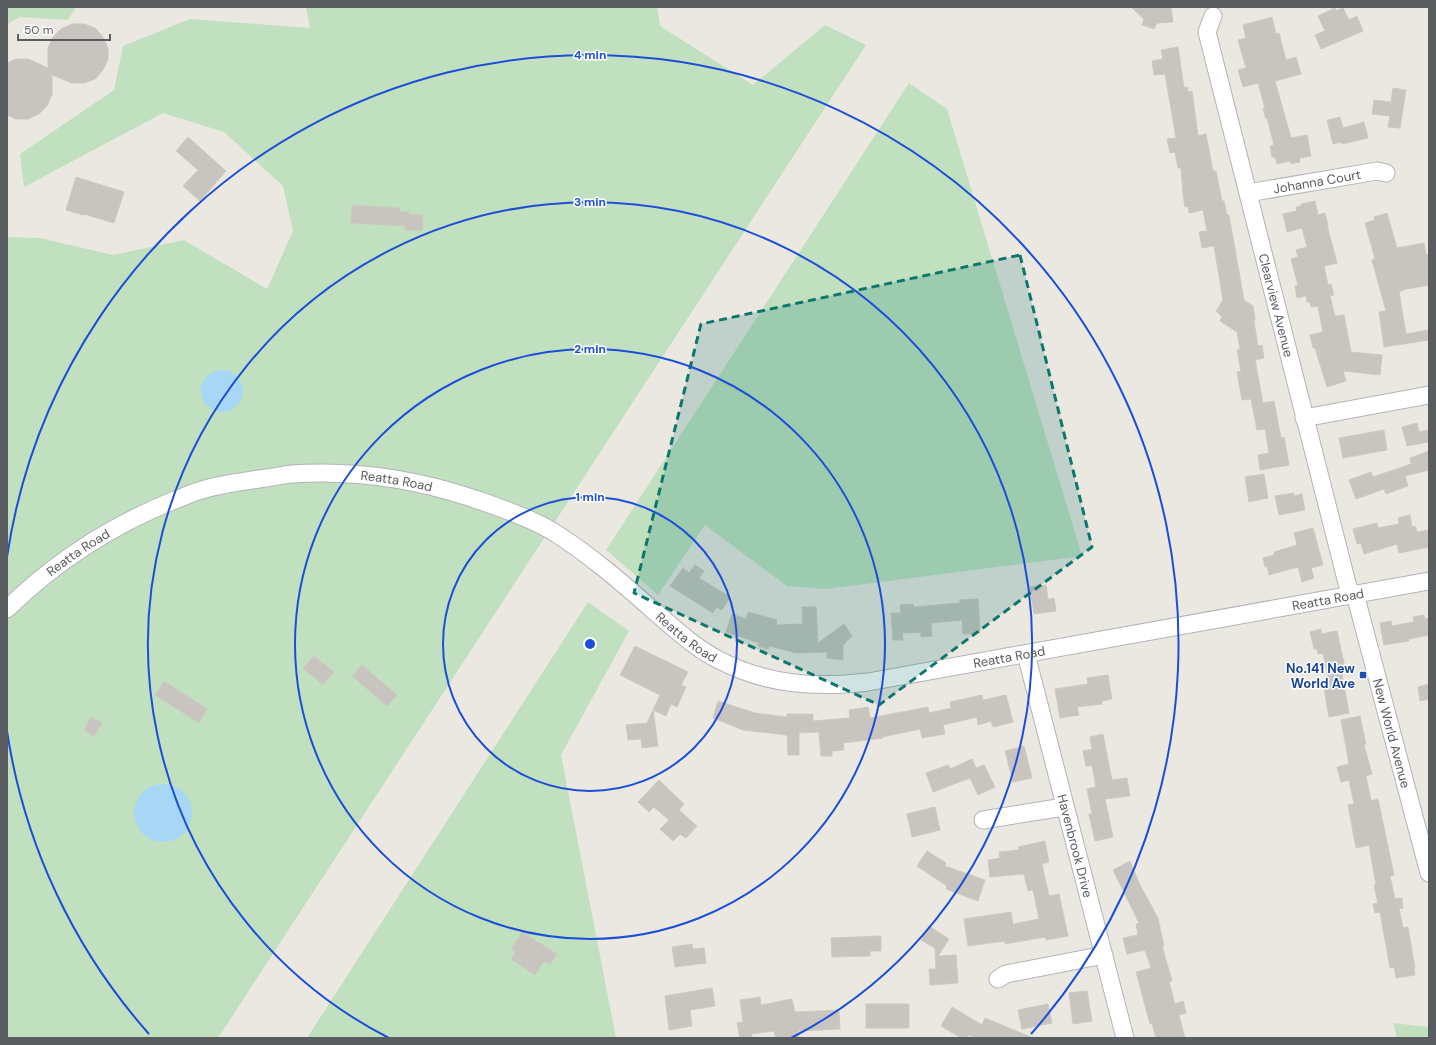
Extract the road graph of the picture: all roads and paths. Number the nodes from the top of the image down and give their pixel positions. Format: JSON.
{"nodes":[{"id":1,"x":1213,"y":16,"type":"dead end"},
{"id":2,"x":1386,"y":173,"type":"dead end"},
{"id":3,"x":1248,"y":193,"type":"junction"},
{"id":4,"x":1429,"y":395,"type":"edge"},
{"id":5,"x":1304,"y":418,"type":"junction"},
{"id":6,"x":1429,"y":581,"type":"edge"},
{"id":7,"x":1352,"y":594,"type":"junction"},
{"id":8,"x":7,"y":609,"type":"edge"},
{"id":9,"x":1026,"y":654,"type":"junction"},
{"id":10,"x":1064,"y":807,"type":"junction"},
{"id":11,"x":983,"y":820,"type":"dead end"},
{"id":12,"x":1429,"y":872,"type":"edge"},
{"id":13,"x":1104,"y":955,"type":"junction"},
{"id":14,"x":998,"y":979,"type":"dead end"},
{"id":15,"x":1125,"y":1038,"type":"edge"}],
"edges":[{"from":1,"to":3,"type":"street","name":"Clearview Avenue"},
{"from":2,"to":3,"type":"street","name":"Johanna Court"},
{"from":3,"to":5,"type":"street","name":"Clearview Avenue"},
{"from":4,"to":5,"type":"street"},
{"from":5,"to":7,"type":"street","name":"Clearview Avenue"},
{"from":6,"to":7,"type":"street","name":"Reatta Road"},
{"from":7,"to":9,"type":"street","name":"Reatta Road"},
{"from":7,"to":12,"type":"street","name":"New World Avenue"},
{"from":8,"to":9,"type":"street","name":"Reatta Road"},
{"from":9,"to":10,"type":"street","name":"Havenbrook Drive"},
{"from":10,"to":11,"type":"street"},
{"from":10,"to":13,"type":"street","name":"Havenbrook Drive"},
{"from":13,"to":14,"type":"street"},
{"from":13,"to":15,"type":"street","name":"Havenbrook Drive"}]}
